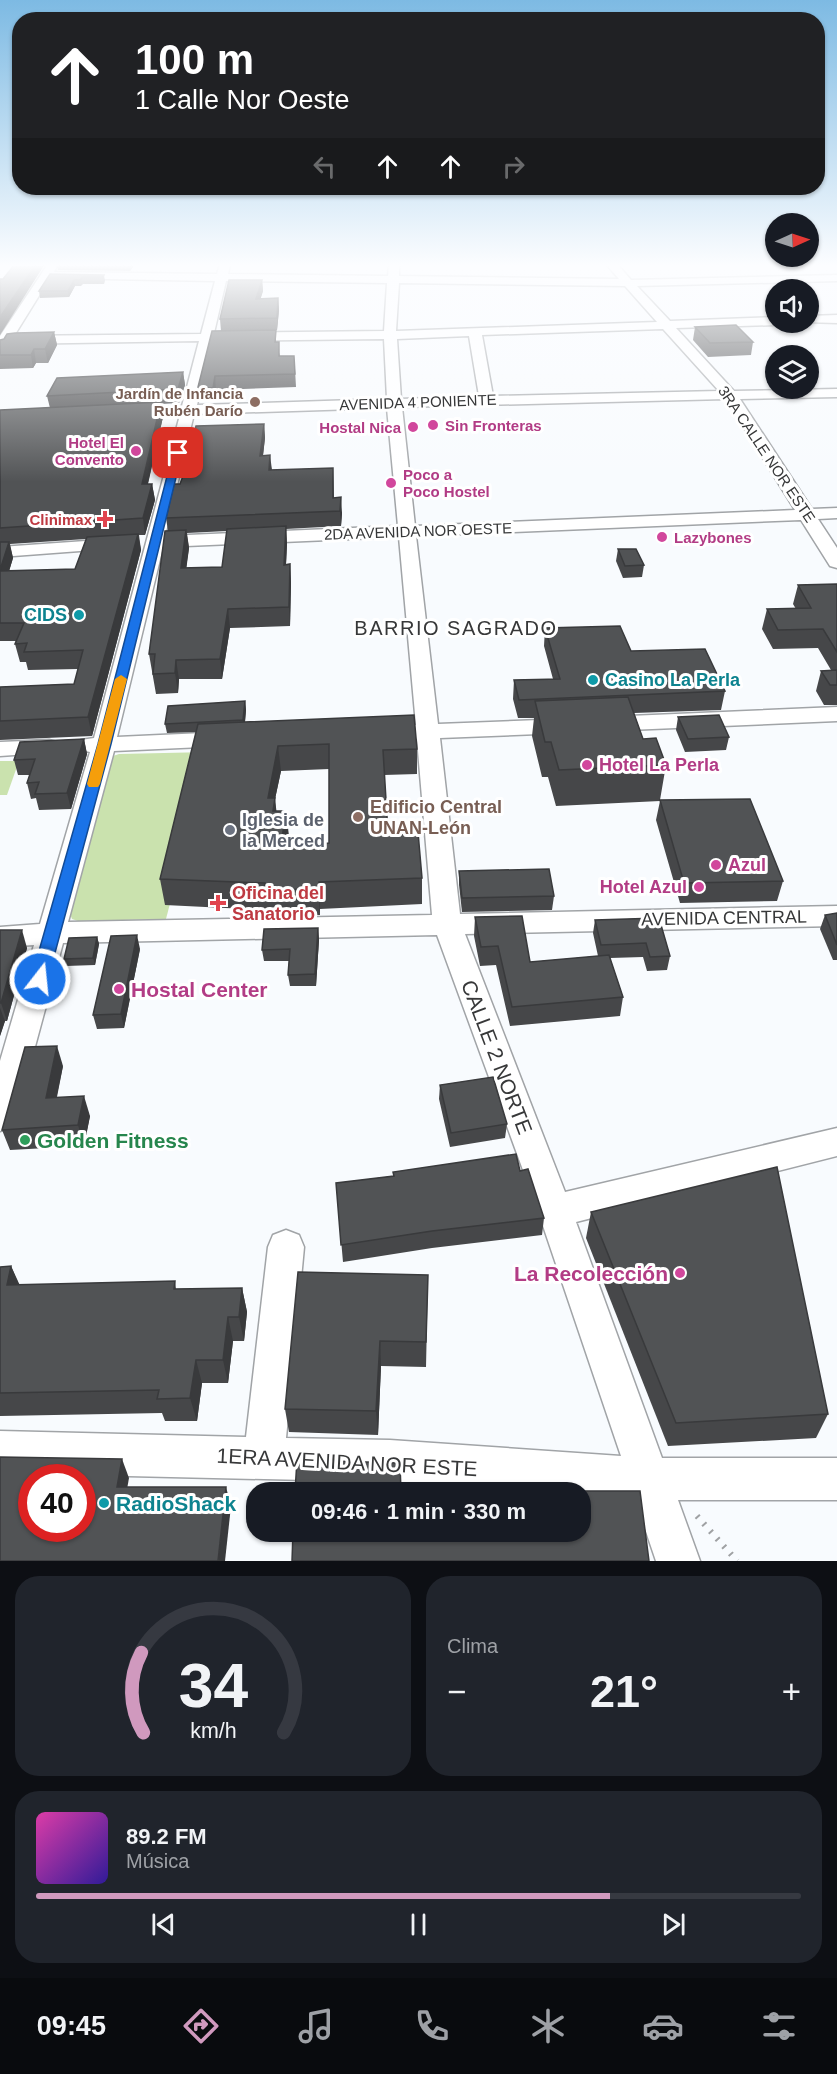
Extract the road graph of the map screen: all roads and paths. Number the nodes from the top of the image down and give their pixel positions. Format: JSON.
{"nodes":[{"id":1,"x":259,"y":337,"type":"edge"},
{"id":2,"x":390,"y":337,"type":"edge"},
{"id":3,"x":476,"y":337,"type":"edge"},
{"id":4,"x":678,"y":337,"type":"edge"},
{"id":5,"x":206,"y":338,"type":"junction"},
{"id":6,"x":2,"y":342,"type":"edge"},
{"id":7,"x":837,"y":393,"type":"edge"},
{"id":8,"x":731,"y":396,"type":"junction"},
{"id":9,"x":487,"y":400,"type":"junction"},
{"id":10,"x":394,"y":403,"type":"junction"},
{"id":11,"x":189,"y":409,"type":"junction"},
{"id":12,"x":119,"y":413,"type":"edge"},
{"id":13,"x":837,"y":513,"type":"edge"},
{"id":14,"x":808,"y":514,"type":"junction"},
{"id":15,"x":409,"y":532,"type":"junction"},
{"id":16,"x":156,"y":542,"type":"junction"},
{"id":17,"x":0,"y":552,"type":"edge"},
{"id":18,"x":837,"y":562,"type":"edge"},
{"id":19,"x":837,"y":714,"type":"edge"},
{"id":20,"x":429,"y":732,"type":"junction"},
{"id":21,"x":394,"y":733,"type":"edge"},
{"id":22,"x":243,"y":739,"type":"edge"},
{"id":23,"x":105,"y":744,"type":"junction"},
{"id":24,"x":0,"y":749,"type":"edge"},
{"id":25,"x":837,"y":916,"type":"edge"},
{"id":26,"x":447,"y":923,"type":"junction"},
{"id":27,"x":53,"y":933,"type":"junction"},
{"id":28,"x":0,"y":937,"type":"edge"},
{"id":29,"x":0,"y":1117,"type":"edge"},
{"id":30,"x":837,"y":1142,"type":"edge"},
{"id":31,"x":555,"y":1211,"type":"junction"},
{"id":32,"x":286,"y":1247,"type":"dead end"},
{"id":33,"x":0,"y":1452,"type":"edge"},
{"id":34,"x":264,"y":1456,"type":"junction"},
{"id":35,"x":648,"y":1479,"type":"junction"},
{"id":36,"x":837,"y":1479,"type":"edge"},
{"id":37,"x":696,"y":1515,"type":"dead end"},
{"id":38,"x":678,"y":1561,"type":"edge"},
{"id":39,"x":737,"y":1561,"type":"edge"}],
"edges":[{"from":1,"to":5,"type":"street"},
{"from":2,"to":10,"type":"street","name":"CALLE 2 NORTE"},
{"from":3,"to":9,"type":"street"},
{"from":4,"to":8,"type":"street","name":"3RA CALLE NOR ESTE"},
{"from":5,"to":6,"type":"street"},
{"from":5,"to":11,"type":"street"},
{"from":7,"to":8,"type":"street","name":"AVENIDA 4 PONIENTE"},
{"from":8,"to":9,"type":"street","name":"AVENIDA 4 PONIENTE"},
{"from":8,"to":14,"type":"street","name":"3RA CALLE NOR ESTE"},
{"from":9,"to":10,"type":"street","name":"AVENIDA 4 PONIENTE"},
{"from":10,"to":11,"type":"street","name":"AVENIDA 4 PONIENTE"},
{"from":10,"to":15,"type":"street","name":"CALLE 2 NORTE"},
{"from":11,"to":12,"type":"street","name":"AVENIDA 4 PONIENTE"},
{"from":11,"to":16,"type":"street"},
{"from":13,"to":14,"type":"street","name":"2DA AVENIDA NOR OESTE"},
{"from":14,"to":15,"type":"street","name":"2DA AVENIDA NOR OESTE"},
{"from":14,"to":18,"type":"street","name":"3RA CALLE NOR ESTE"},
{"from":15,"to":16,"type":"street","name":"2DA AVENIDA NOR OESTE"},
{"from":15,"to":20,"type":"street","name":"CALLE 2 NORTE"},
{"from":16,"to":17,"type":"street","name":"2DA AVENIDA NOR OESTE"},
{"from":16,"to":23,"type":"street"},
{"from":19,"to":20,"type":"street"},
{"from":20,"to":21,"type":"street"},
{"from":20,"to":26,"type":"street","name":"CALLE 2 NORTE"},
{"from":22,"to":23,"type":"street"},
{"from":23,"to":24,"type":"street"},
{"from":23,"to":27,"type":"street"},
{"from":25,"to":26,"type":"street","name":"AVENIDA CENTRAL"},
{"from":26,"to":27,"type":"street","name":"AVENIDA CENTRAL"},
{"from":26,"to":31,"type":"street","name":"CALLE 2 NORTE"},
{"from":27,"to":28,"type":"street","name":"AVENIDA CENTRAL"},
{"from":27,"to":29,"type":"street"},
{"from":30,"to":31,"type":"street"},
{"from":31,"to":35,"type":"street","name":"CALLE 2 NORTE"},
{"from":32,"to":34,"type":"street"},
{"from":33,"to":34,"type":"street","name":"1ERA AVENIDA NOR ESTE"},
{"from":34,"to":35,"type":"street","name":"1ERA AVENIDA NOR ESTE"},
{"from":35,"to":36,"type":"street","name":"1ERA AVENIDA NOR ESTE"},
{"from":35,"to":38,"type":"street","name":"CALLE 2 NORTE"},
{"from":37,"to":39,"type":"path"}]}
